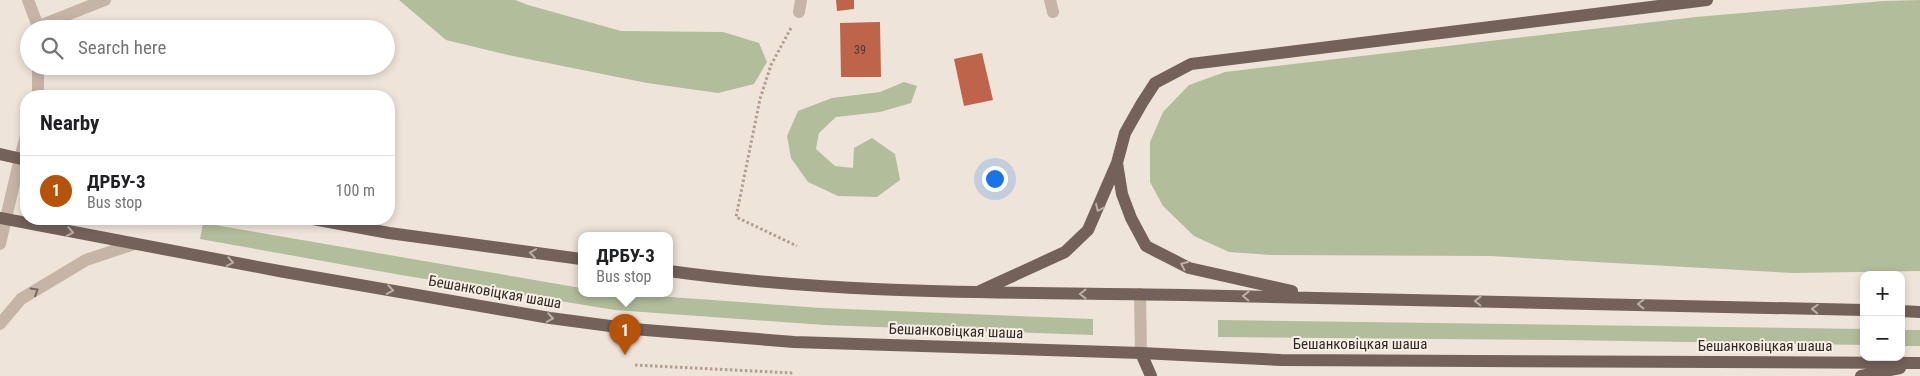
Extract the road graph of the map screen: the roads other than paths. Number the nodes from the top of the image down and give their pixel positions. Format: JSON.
{"nodes":[{"id":1,"x":28,"y":0,"type":"edge"},
{"id":2,"x":105,"y":0,"type":"edge"},
{"id":3,"x":1706,"y":0,"type":"edge"},
{"id":4,"x":36,"y":20,"type":"edge"},
{"id":5,"x":56,"y":20,"type":"edge"},
{"id":6,"x":38,"y":75,"type":"edge"},
{"id":7,"x":38,"y":90,"type":"edge"},
{"id":8,"x":0,"y":154,"type":"edge"},
{"id":9,"x":20,"y":158,"type":"edge"},
{"id":10,"x":1117,"y":163,"type":"junction"},
{"id":11,"x":20,"y":168,"type":"edge"},
{"id":12,"x":3,"y":219,"type":"edge"},
{"id":13,"x":20,"y":222,"type":"edge"},
{"id":14,"x":34,"y":225,"type":"edge"},
{"id":15,"x":346,"y":225,"type":"edge"},
{"id":16,"x":0,"y":244,"type":"edge"},
{"id":17,"x":134,"y":244,"type":"junction"},
{"id":18,"x":578,"y":259,"type":"edge"},
{"id":19,"x":673,"y":271,"type":"edge"},
{"id":20,"x":975,"y":293,"type":"junction"},
{"id":21,"x":1140,"y":294,"type":"junction"},
{"id":22,"x":1316,"y":297,"type":"junction"},
{"id":23,"x":1860,"y":310,"type":"edge"},
{"id":24,"x":1905,"y":312,"type":"edge"},
{"id":25,"x":1920,"y":312,"type":"edge"},
{"id":26,"x":0,"y":324,"type":"edge"},
{"id":27,"x":1141,"y":353,"type":"junction"},
{"id":28,"x":1920,"y":364,"type":"edge"},
{"id":29,"x":1151,"y":376,"type":"edge"},
{"id":30,"x":1861,"y":376,"type":"edge"}],
"edges":[{"from":1,"to":4,"type":"street"},
{"from":2,"to":5,"type":"street"},
{"from":3,"to":10,"type":"main road"},
{"from":6,"to":7,"type":"street"},
{"from":8,"to":9,"type":"main road"},
{"from":10,"to":20,"type":"main road","one_way":true},
{"from":22,"to":10,"type":"main road","one_way":true},
{"from":11,"to":12,"type":"street"},
{"from":12,"to":13,"type":"main road","name":"Бешанковіцкая шаша","one_way":true},
{"from":12,"to":16,"type":"street"},
{"from":14,"to":17,"type":"main road","name":"Бешанковіцкая шаша","one_way":true},
{"from":18,"to":15,"type":"main road","one_way":true},
{"from":26,"to":17,"type":"street","one_way":true},
{"from":17,"to":27,"type":"main road","name":"Бешанковіцкая шаша","one_way":true},
{"from":19,"to":20,"type":"main road"},
{"from":21,"to":20,"type":"main road","one_way":true},
{"from":22,"to":21,"type":"main road","one_way":true},
{"from":21,"to":27,"type":"street"},
{"from":23,"to":22,"type":"main road","one_way":true},
{"from":24,"to":25,"type":"main road"},
{"from":27,"to":28,"type":"main road","name":"Бешанковіцкая шаша"},
{"from":27,"to":29,"type":"main road"},
{"from":28,"to":30,"type":"main road"}]}
